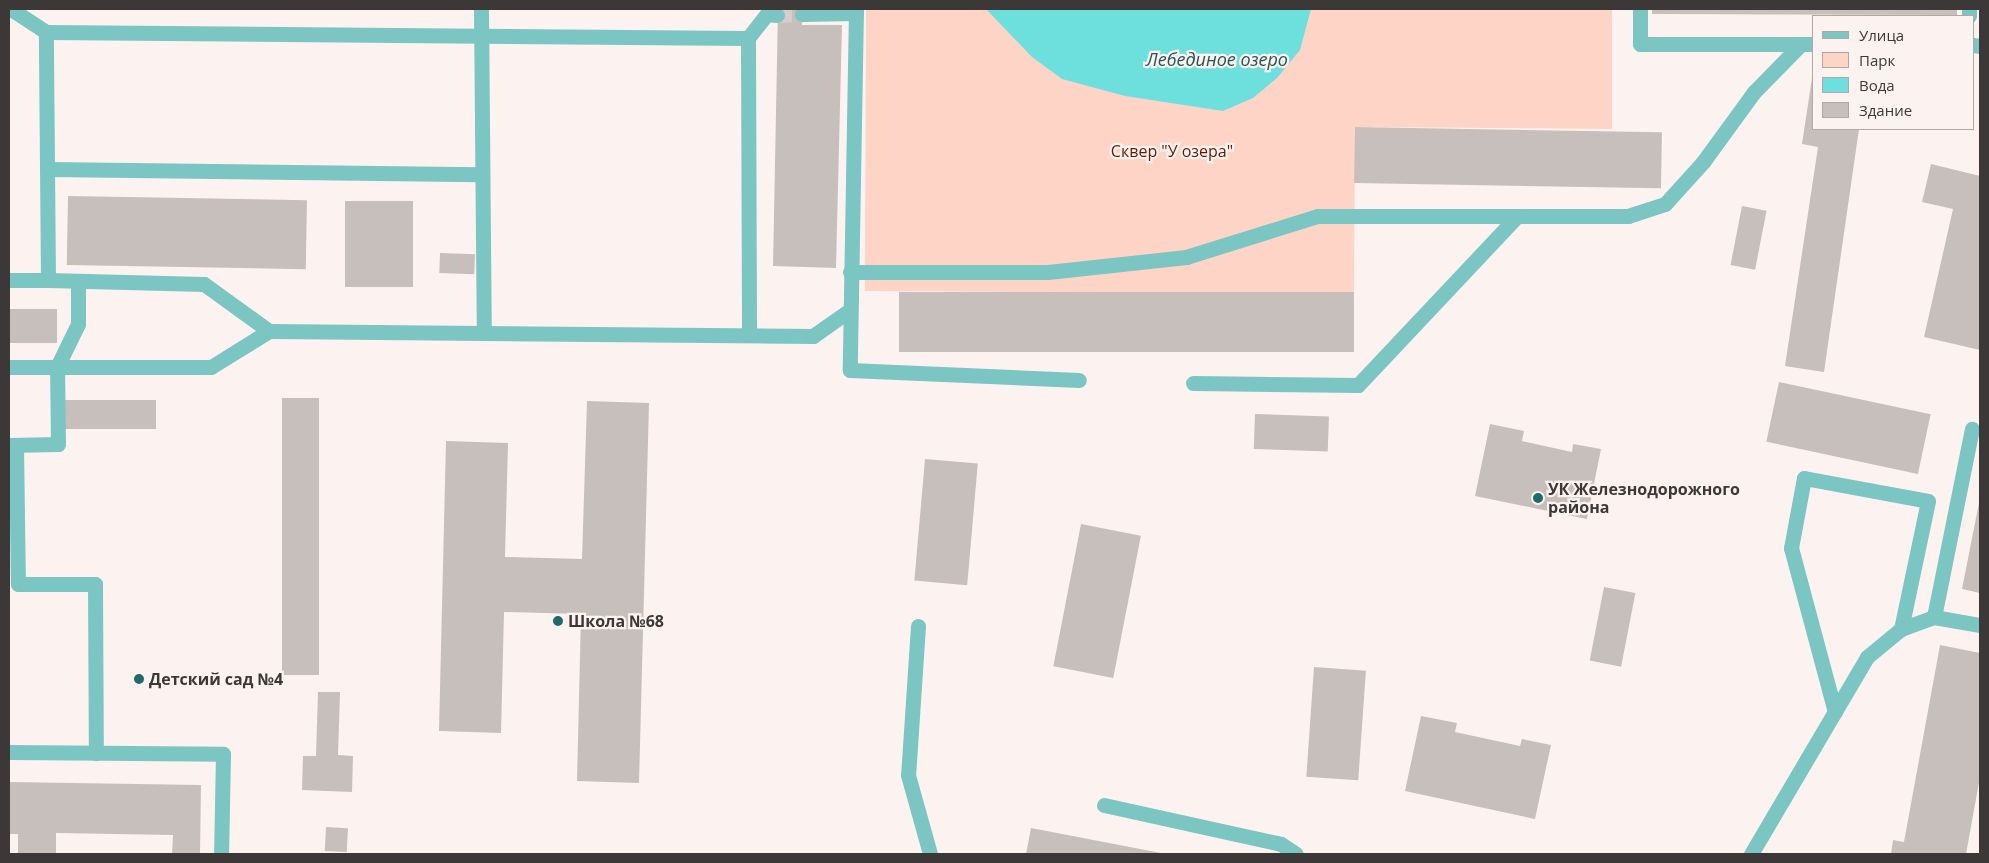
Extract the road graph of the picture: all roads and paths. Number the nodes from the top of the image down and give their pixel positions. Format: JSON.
{"nodes":[{"id":1,"x":10,"y":9,"type":"edge"},
{"id":2,"x":481,"y":9,"type":"edge"},
{"id":3,"x":1640,"y":9,"type":"edge"},
{"id":4,"x":856,"y":11,"type":"edge"},
{"id":5,"x":802,"y":14,"type":"dead end"},
{"id":6,"x":778,"y":15,"type":"tunnel mouth"},
{"id":7,"x":46,"y":32,"type":"junction"},
{"id":8,"x":480,"y":36,"type":"junction"},
{"id":9,"x":748,"y":38,"type":"junction"},
{"id":10,"x":1807,"y":44,"type":"edge"},
{"id":11,"x":47,"y":169,"type":"junction"},
{"id":12,"x":480,"y":174,"type":"junction"},
{"id":13,"x":1517,"y":216,"type":"junction"},
{"id":14,"x":850,"y":272,"type":"junction"},
{"id":15,"x":9,"y":280,"type":"edge"},
{"id":16,"x":48,"y":280,"type":"junction"},
{"id":17,"x":78,"y":281,"type":"junction"},
{"id":18,"x":850,"y":310,"type":"junction"},
{"id":19,"x":269,"y":331,"type":"junction"},
{"id":20,"x":484,"y":333,"type":"junction"},
{"id":21,"x":748,"y":335,"type":"junction"},
{"id":22,"x":9,"y":366,"type":"edge"},
{"id":23,"x":58,"y":367,"type":"junction"},
{"id":24,"x":1080,"y":380,"type":"dead end"},
{"id":25,"x":1193,"y":383,"type":"dead end"},
{"id":26,"x":1972,"y":429,"type":"dead end"},
{"id":27,"x":12,"y":445,"type":"edge"},
{"id":28,"x":1934,"y":617,"type":"junction"},
{"id":29,"x":1980,"y":625,"type":"edge"},
{"id":30,"x":918,"y":626,"type":"dead end"},
{"id":31,"x":1901,"y":629,"type":"junction"},
{"id":32,"x":1835,"y":712,"type":"junction"},
{"id":33,"x":9,"y":752,"type":"edge"},
{"id":34,"x":96,"y":753,"type":"junction"},
{"id":35,"x":1104,"y":805,"type":"dead end"},
{"id":36,"x":222,"y":854,"type":"edge"},
{"id":37,"x":930,"y":854,"type":"edge"},
{"id":38,"x":1296,"y":854,"type":"edge"},
{"id":39,"x":1751,"y":854,"type":"edge"}],
"edges":[{"from":1,"to":7,"type":"lane"},
{"from":2,"to":8,"type":"lane"},
{"from":3,"to":10,"type":"lane"},
{"from":4,"to":5,"type":"lane"},
{"from":4,"to":14,"type":"lane"},
{"from":6,"to":9,"type":"lane"},
{"from":7,"to":8,"type":"lane"},
{"from":7,"to":11,"type":"lane"},
{"from":8,"to":9,"type":"lane"},
{"from":8,"to":12,"type":"lane"},
{"from":9,"to":21,"type":"lane"},
{"from":10,"to":13,"type":"lane"},
{"from":11,"to":12,"type":"lane"},
{"from":11,"to":16,"type":"lane"},
{"from":12,"to":20,"type":"lane"},
{"from":13,"to":14,"type":"lane"},
{"from":13,"to":25,"type":"lane"},
{"from":14,"to":18,"type":"lane"},
{"from":15,"to":16,"type":"lane"},
{"from":16,"to":17,"type":"lane"},
{"from":17,"to":19,"type":"lane"},
{"from":17,"to":23,"type":"lane"},
{"from":18,"to":21,"type":"lane"},
{"from":18,"to":24,"type":"lane"},
{"from":19,"to":20,"type":"lane"},
{"from":19,"to":23,"type":"lane"},
{"from":20,"to":21,"type":"lane"},
{"from":22,"to":23,"type":"lane"},
{"from":23,"to":27,"type":"lane"},
{"from":26,"to":28,"type":"lane"},
{"from":27,"to":34,"type":"lane"},
{"from":28,"to":29,"type":"lane"},
{"from":28,"to":31,"type":"lane"},
{"from":30,"to":37,"type":"lane"},
{"from":31,"to":32,"type":"lane"},
{"from":31,"to":32,"type":"lane"},
{"from":32,"to":39,"type":"lane"},
{"from":33,"to":34,"type":"lane"},
{"from":34,"to":36,"type":"lane"},
{"from":35,"to":38,"type":"lane"}]}
